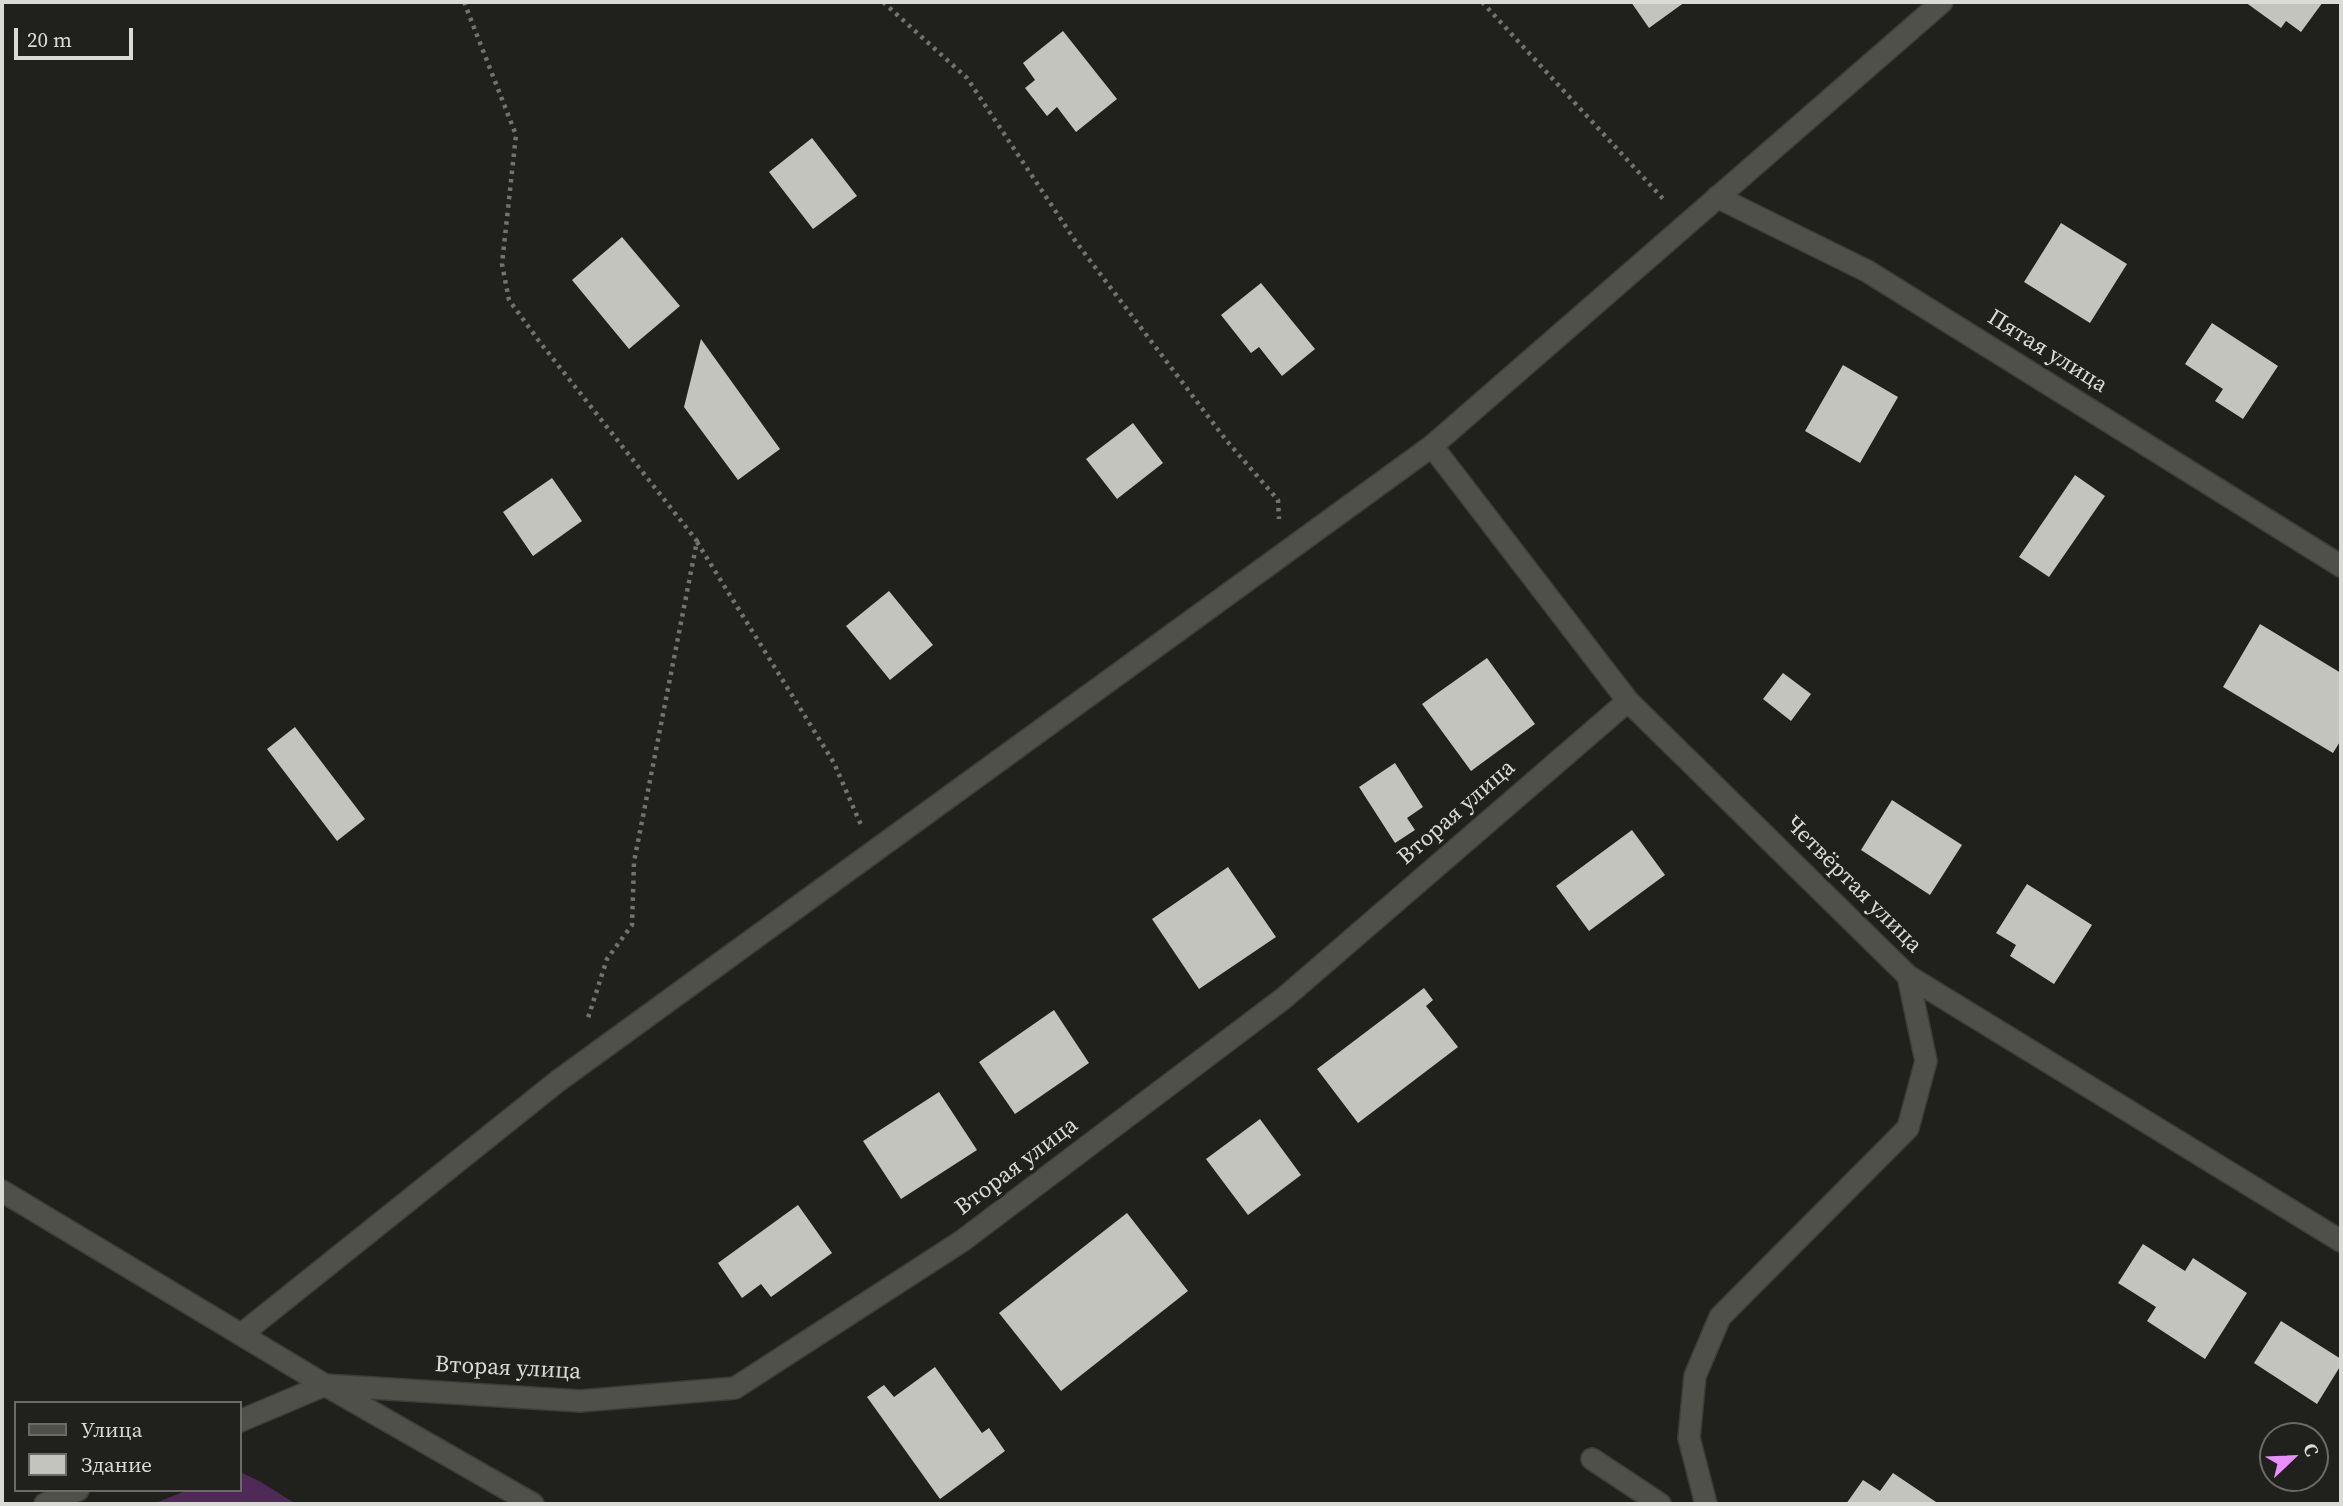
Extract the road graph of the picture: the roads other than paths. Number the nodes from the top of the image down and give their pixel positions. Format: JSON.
{"nodes":[{"id":1,"x":1942,"y":2,"type":"edge"},
{"id":2,"x":1717,"y":197,"type":"junction"},
{"id":3,"x":1432,"y":446,"type":"junction"},
{"id":4,"x":2341,"y":566,"type":"edge"},
{"id":5,"x":1628,"y":701,"type":"junction"},
{"id":6,"x":1908,"y":976,"type":"junction"},
{"id":7,"x":2,"y":1191,"type":"edge"},
{"id":8,"x":2341,"y":1241,"type":"edge"},
{"id":9,"x":243,"y":1333,"type":"junction"},
{"id":10,"x":325,"y":1385,"type":"junction"},
{"id":11,"x":242,"y":1420,"type":"edge"},
{"id":12,"x":1592,"y":1459,"type":"dead end"},
{"id":13,"x":73,"y":1492,"type":"edge"},
{"id":14,"x":45,"y":1504,"type":"edge"},
{"id":15,"x":533,"y":1504,"type":"edge"},
{"id":16,"x":1660,"y":1504,"type":"edge"},
{"id":17,"x":1706,"y":1504,"type":"edge"}],
"edges":[{"from":1,"to":2,"type":"street"},
{"from":2,"to":3,"type":"street"},
{"from":2,"to":4,"type":"street","name":"Пятая улица"},
{"from":3,"to":5,"type":"street","name":"Четвёртая улица"},
{"from":3,"to":9,"type":"street"},
{"from":5,"to":6,"type":"street","name":"Четвёртая улица"},
{"from":5,"to":10,"type":"street","name":"Вторая улица"},
{"from":6,"to":8,"type":"street","name":"Четвёртая улица"},
{"from":6,"to":17,"type":"street"},
{"from":7,"to":9,"type":"street","name":"Вторая улица"},
{"from":9,"to":10,"type":"street","name":"Вторая улица"},
{"from":10,"to":11,"type":"street"},
{"from":10,"to":15,"type":"street","name":"Вторая улица"},
{"from":12,"to":16,"type":"street"},
{"from":13,"to":14,"type":"street"}]}
